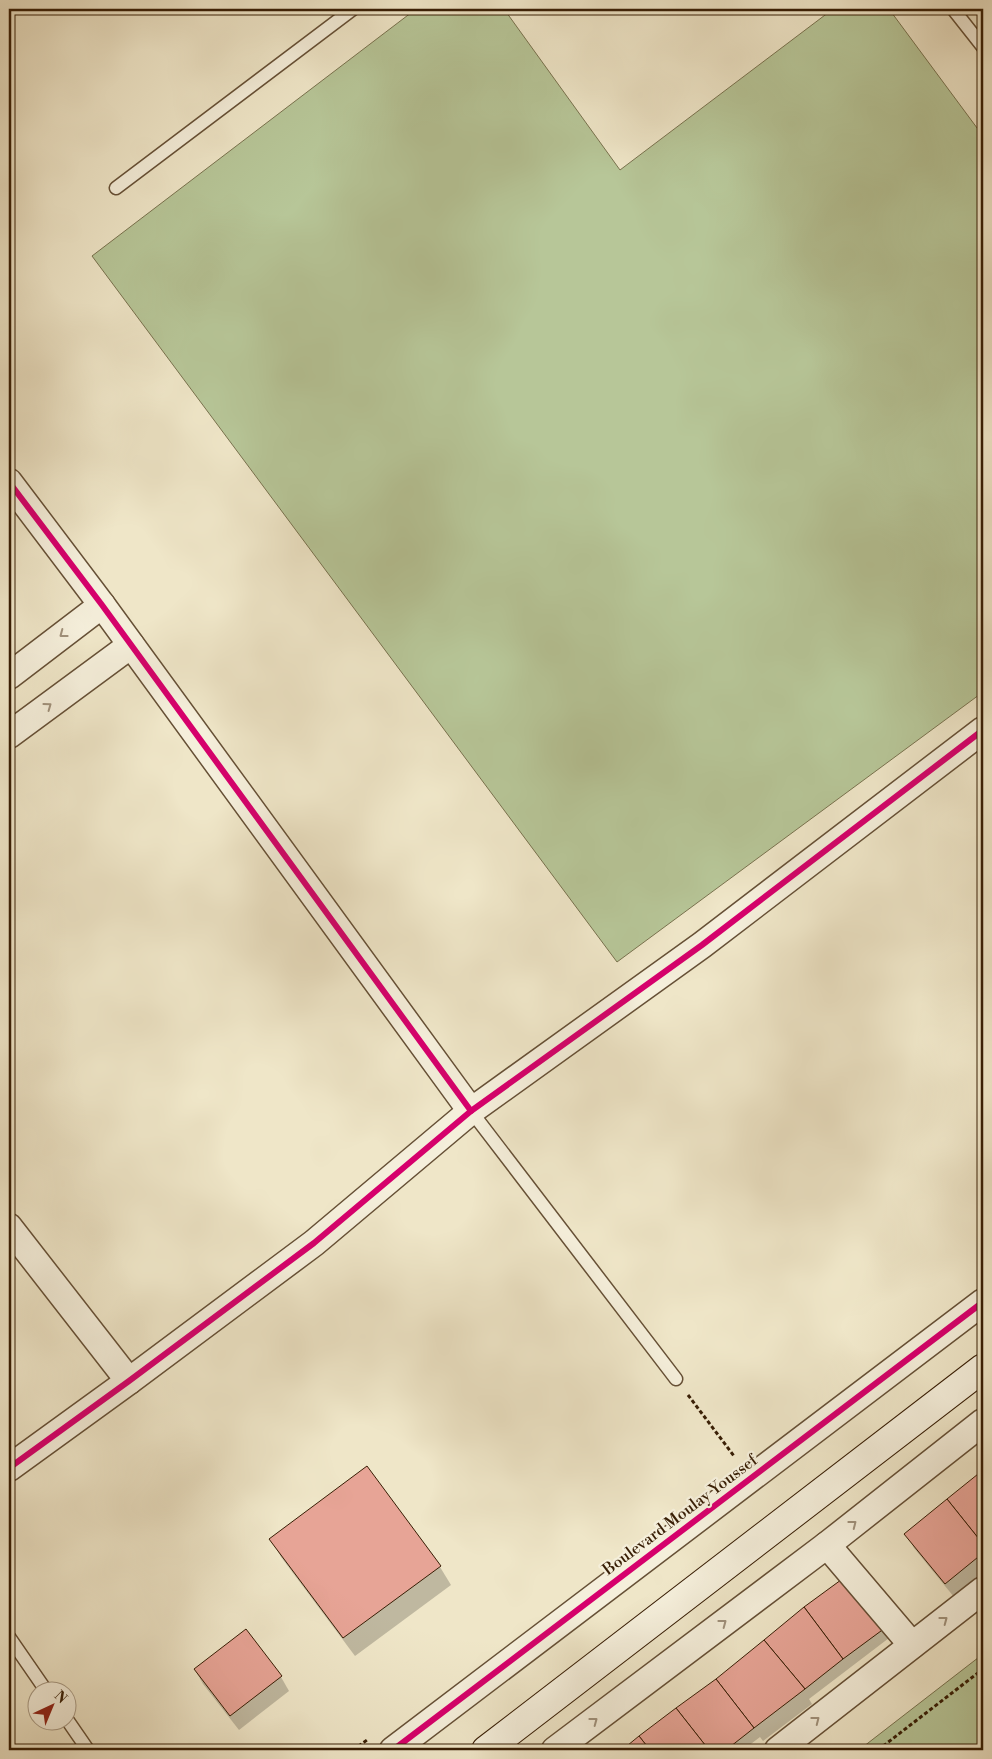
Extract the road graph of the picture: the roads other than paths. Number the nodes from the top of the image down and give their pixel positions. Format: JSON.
{"nodes":[{"id":1,"x":353,"y":9,"type":"edge"},
{"id":2,"x":954,"y":9,"type":"edge"},
{"id":3,"x":983,"y":47,"type":"edge"},
{"id":4,"x":116,"y":188,"type":"dead end"},
{"id":5,"x":9,"y":482,"type":"edge"},
{"id":6,"x":102,"y":605,"type":"junction"},
{"id":7,"x":131,"y":645,"type":"junction"},
{"id":8,"x":9,"y":676,"type":"edge"},
{"id":9,"x":983,"y":730,"type":"edge"},
{"id":10,"x":9,"y":735,"type":"edge"},
{"id":11,"x":471,"y":1111,"type":"junction"},
{"id":12,"x":9,"y":1227,"type":"edge"},
{"id":13,"x":983,"y":1302,"type":"edge"},
{"id":14,"x":983,"y":1368,"type":"edge"},
{"id":15,"x":676,"y":1379,"type":"road end"},
{"id":16,"x":129,"y":1381,"type":"junction"},
{"id":17,"x":983,"y":1422,"type":"edge"},
{"id":18,"x":9,"y":1468,"type":"edge"},
{"id":19,"x":827,"y":1545,"type":"junction"},
{"id":20,"x":983,"y":1590,"type":"edge"},
{"id":21,"x":9,"y":1637,"type":"edge"},
{"id":22,"x":912,"y":1644,"type":"junction"},
{"id":23,"x":40,"y":1682,"type":"edge"},
{"id":24,"x":76,"y":1732,"type":"edge"},
{"id":25,"x":88,"y":1750,"type":"edge"},
{"id":26,"x":393,"y":1750,"type":"edge"},
{"id":27,"x":486,"y":1750,"type":"edge"},
{"id":28,"x":555,"y":1750,"type":"edge"},
{"id":29,"x":778,"y":1750,"type":"edge"}],
"edges":[{"from":1,"to":4,"type":"lane"},
{"from":2,"to":3,"type":"lane"},
{"from":5,"to":6,"type":"street"},
{"from":6,"to":7,"type":"street"},
{"from":6,"to":8,"type":"street","one_way":true},
{"from":10,"to":7,"type":"street","one_way":true},
{"from":7,"to":11,"type":"street"},
{"from":9,"to":11,"type":"street"},
{"from":11,"to":15,"type":"lane"},
{"from":11,"to":16,"type":"street"},
{"from":12,"to":16,"type":"street"},
{"from":13,"to":26,"type":"street","name":"Boulevard Moulay Youssef"},
{"from":14,"to":27,"type":"main road"},
{"from":16,"to":18,"type":"street"},
{"from":19,"to":17,"type":"street","one_way":true},
{"from":19,"to":22,"type":"street"},
{"from":28,"to":19,"type":"street","one_way":true},
{"from":22,"to":20,"type":"street","one_way":true},
{"from":21,"to":23,"type":"lane"},
{"from":29,"to":22,"type":"street","one_way":true},
{"from":24,"to":25,"type":"lane"}]}
